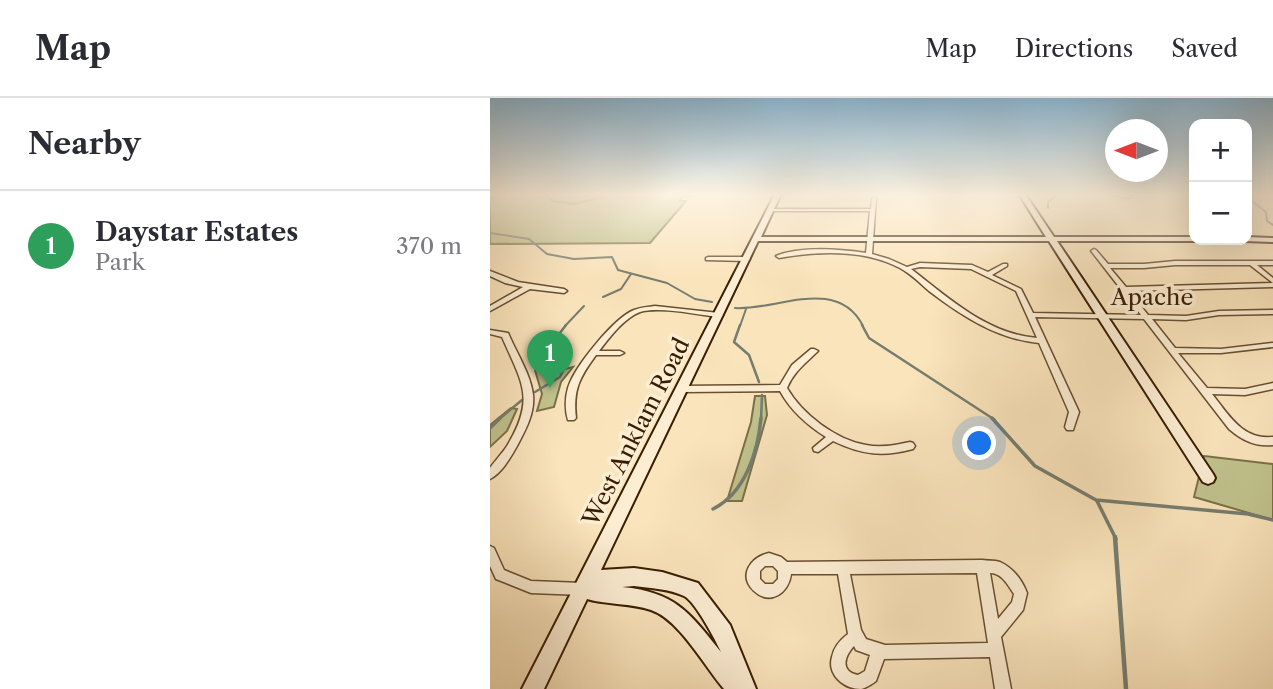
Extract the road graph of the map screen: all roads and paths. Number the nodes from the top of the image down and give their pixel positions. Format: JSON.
{"nodes":[{"id":1,"x":765,"y":222,"type":"edge"},
{"id":2,"x":873,"y":222,"type":"edge"},
{"id":3,"x":1041,"y":222,"type":"edge"},
{"id":4,"x":756,"y":239,"type":"junction"},
{"id":5,"x":872,"y":239,"type":"junction"},
{"id":6,"x":1052,"y":239,"type":"junction"},
{"id":7,"x":1189,"y":239,"type":"edge"},
{"id":8,"x":1252,"y":240,"type":"edge"},
{"id":9,"x":1273,"y":240,"type":"edge"},
{"id":10,"x":1094,"y":251,"type":"dead end"},
{"id":11,"x":779,"y":256,"type":"dead end"},
{"id":12,"x":869,"y":256,"type":"junction"},
{"id":13,"x":708,"y":259,"type":"dead end"},
{"id":14,"x":747,"y":259,"type":"junction"},
{"id":15,"x":1250,"y":262,"type":"junction"},
{"id":16,"x":1273,"y":263,"type":"edge"},
{"id":17,"x":1005,"y":265,"type":"dead end"},
{"id":18,"x":1106,"y":266,"type":"junction"},
{"id":19,"x":905,"y":269,"type":"junction"},
{"id":20,"x":490,"y":273,"type":"edge"},
{"id":21,"x":989,"y":274,"type":"junction"},
{"id":22,"x":1273,"y":283,"type":"edge"},
{"id":23,"x":528,"y":287,"type":"junction"},
{"id":24,"x":1125,"y":289,"type":"junction"},
{"id":25,"x":564,"y":290,"type":"dead end"},
{"id":26,"x":490,"y":309,"type":"edge"},
{"id":27,"x":1273,"y":312,"type":"edge"},
{"id":28,"x":719,"y":315,"type":"junction"},
{"id":29,"x":1031,"y":315,"type":"junction"},
{"id":30,"x":1103,"y":316,"type":"junction"},
{"id":31,"x":1147,"y":316,"type":"junction"},
{"id":32,"x":490,"y":332,"type":"edge"},
{"id":33,"x":1041,"y":341,"type":"junction"},
{"id":34,"x":1273,"y":345,"type":"edge"},
{"id":35,"x":1175,"y":350,"type":"junction"},
{"id":36,"x":814,"y":351,"type":"dead end"},
{"id":37,"x":594,"y":353,"type":"junction"},
{"id":38,"x":620,"y":353,"type":"dead end"},
{"id":39,"x":1273,"y":386,"type":"edge"},
{"id":40,"x":783,"y":388,"type":"junction"},
{"id":41,"x":682,"y":389,"type":"junction"},
{"id":42,"x":1206,"y":391,"type":"junction"},
{"id":43,"x":571,"y":418,"type":"dead end"},
{"id":44,"x":1070,"y":427,"type":"dead end"},
{"id":45,"x":833,"y":436,"type":"junction"},
{"id":46,"x":1273,"y":441,"type":"edge"},
{"id":47,"x":910,"y":446,"type":"dead end"},
{"id":48,"x":818,"y":448,"type":"dead end"},
{"id":49,"x":490,"y":473,"type":"edge"},
{"id":50,"x":1208,"y":478,"type":"dead end"},
{"id":51,"x":490,"y":552,"type":"edge"},
{"id":52,"x":843,"y":566,"type":"junction"},
{"id":53,"x":982,"y":566,"type":"junction"},
{"id":54,"x":785,"y":568,"type":"dead end"},
{"id":55,"x":582,"y":589,"type":"junction"},
{"id":56,"x":993,"y":635,"type":"junction"},
{"id":57,"x":856,"y":636,"type":"junction"},
{"id":58,"x":879,"y":650,"type":"junction"},
{"id":59,"x":996,"y":650,"type":"junction"},
{"id":60,"x":533,"y":689,"type":"edge"},
{"id":61,"x":738,"y":689,"type":"edge"},
{"id":62,"x":745,"y":689,"type":"edge"},
{"id":63,"x":1003,"y":689,"type":"edge"}],
"edges":[{"from":1,"to":4,"type":"street","name":"West Anklam Road"},
{"from":2,"to":5,"type":"street"},
{"from":3,"to":6,"type":"street"},
{"from":4,"to":5,"type":"street"},
{"from":4,"to":14,"type":"street","name":"West Anklam Road"},
{"from":5,"to":6,"type":"street"},
{"from":5,"to":12,"type":"street"},
{"from":6,"to":7,"type":"street"},
{"from":6,"to":30,"type":"street"},
{"from":8,"to":9,"type":"street"},
{"from":10,"to":18,"type":"street"},
{"from":11,"to":12,"type":"street"},
{"from":12,"to":19,"type":"street"},
{"from":13,"to":14,"type":"street"},
{"from":14,"to":28,"type":"street","name":"West Anklam Road"},
{"from":15,"to":16,"type":"street"},
{"from":15,"to":18,"type":"street"},
{"from":15,"to":22,"type":"street"},
{"from":17,"to":21,"type":"street"},
{"from":18,"to":24,"type":"street"},
{"from":19,"to":21,"type":"street"},
{"from":19,"to":33,"type":"street"},
{"from":20,"to":23,"type":"street"},
{"from":21,"to":29,"type":"street"},
{"from":22,"to":24,"type":"street"},
{"from":23,"to":25,"type":"street"},
{"from":23,"to":26,"type":"street"},
{"from":24,"to":31,"type":"street"},
{"from":27,"to":31,"type":"street","name":"Apache"},
{"from":28,"to":37,"type":"street"},
{"from":28,"to":41,"type":"street","name":"West Anklam Road"},
{"from":29,"to":30,"type":"street","name":"Apache"},
{"from":29,"to":33,"type":"street"},
{"from":30,"to":31,"type":"street","name":"Apache"},
{"from":30,"to":50,"type":"street"},
{"from":31,"to":35,"type":"street"},
{"from":32,"to":49,"type":"street"},
{"from":33,"to":44,"type":"street"},
{"from":34,"to":35,"type":"street"},
{"from":35,"to":42,"type":"street"},
{"from":36,"to":40,"type":"street"},
{"from":37,"to":38,"type":"street"},
{"from":37,"to":43,"type":"street"},
{"from":39,"to":42,"type":"street"},
{"from":40,"to":41,"type":"street"},
{"from":40,"to":45,"type":"street"},
{"from":41,"to":55,"type":"street","name":"West Anklam Road"},
{"from":42,"to":46,"type":"street"},
{"from":45,"to":47,"type":"street"},
{"from":45,"to":48,"type":"street"},
{"from":51,"to":55,"type":"street"},
{"from":52,"to":53,"type":"street"},
{"from":52,"to":54,"type":"street"},
{"from":52,"to":57,"type":"street"},
{"from":53,"to":56,"type":"street"},
{"from":53,"to":56,"type":"street"},
{"from":55,"to":60,"type":"street","name":"West Anklam Road"},
{"from":55,"to":61,"type":"street"},
{"from":55,"to":62,"type":"street"},
{"from":56,"to":59,"type":"street"},
{"from":57,"to":58,"type":"street"},
{"from":57,"to":58,"type":"street"},
{"from":58,"to":59,"type":"street"},
{"from":59,"to":63,"type":"street"}]}
